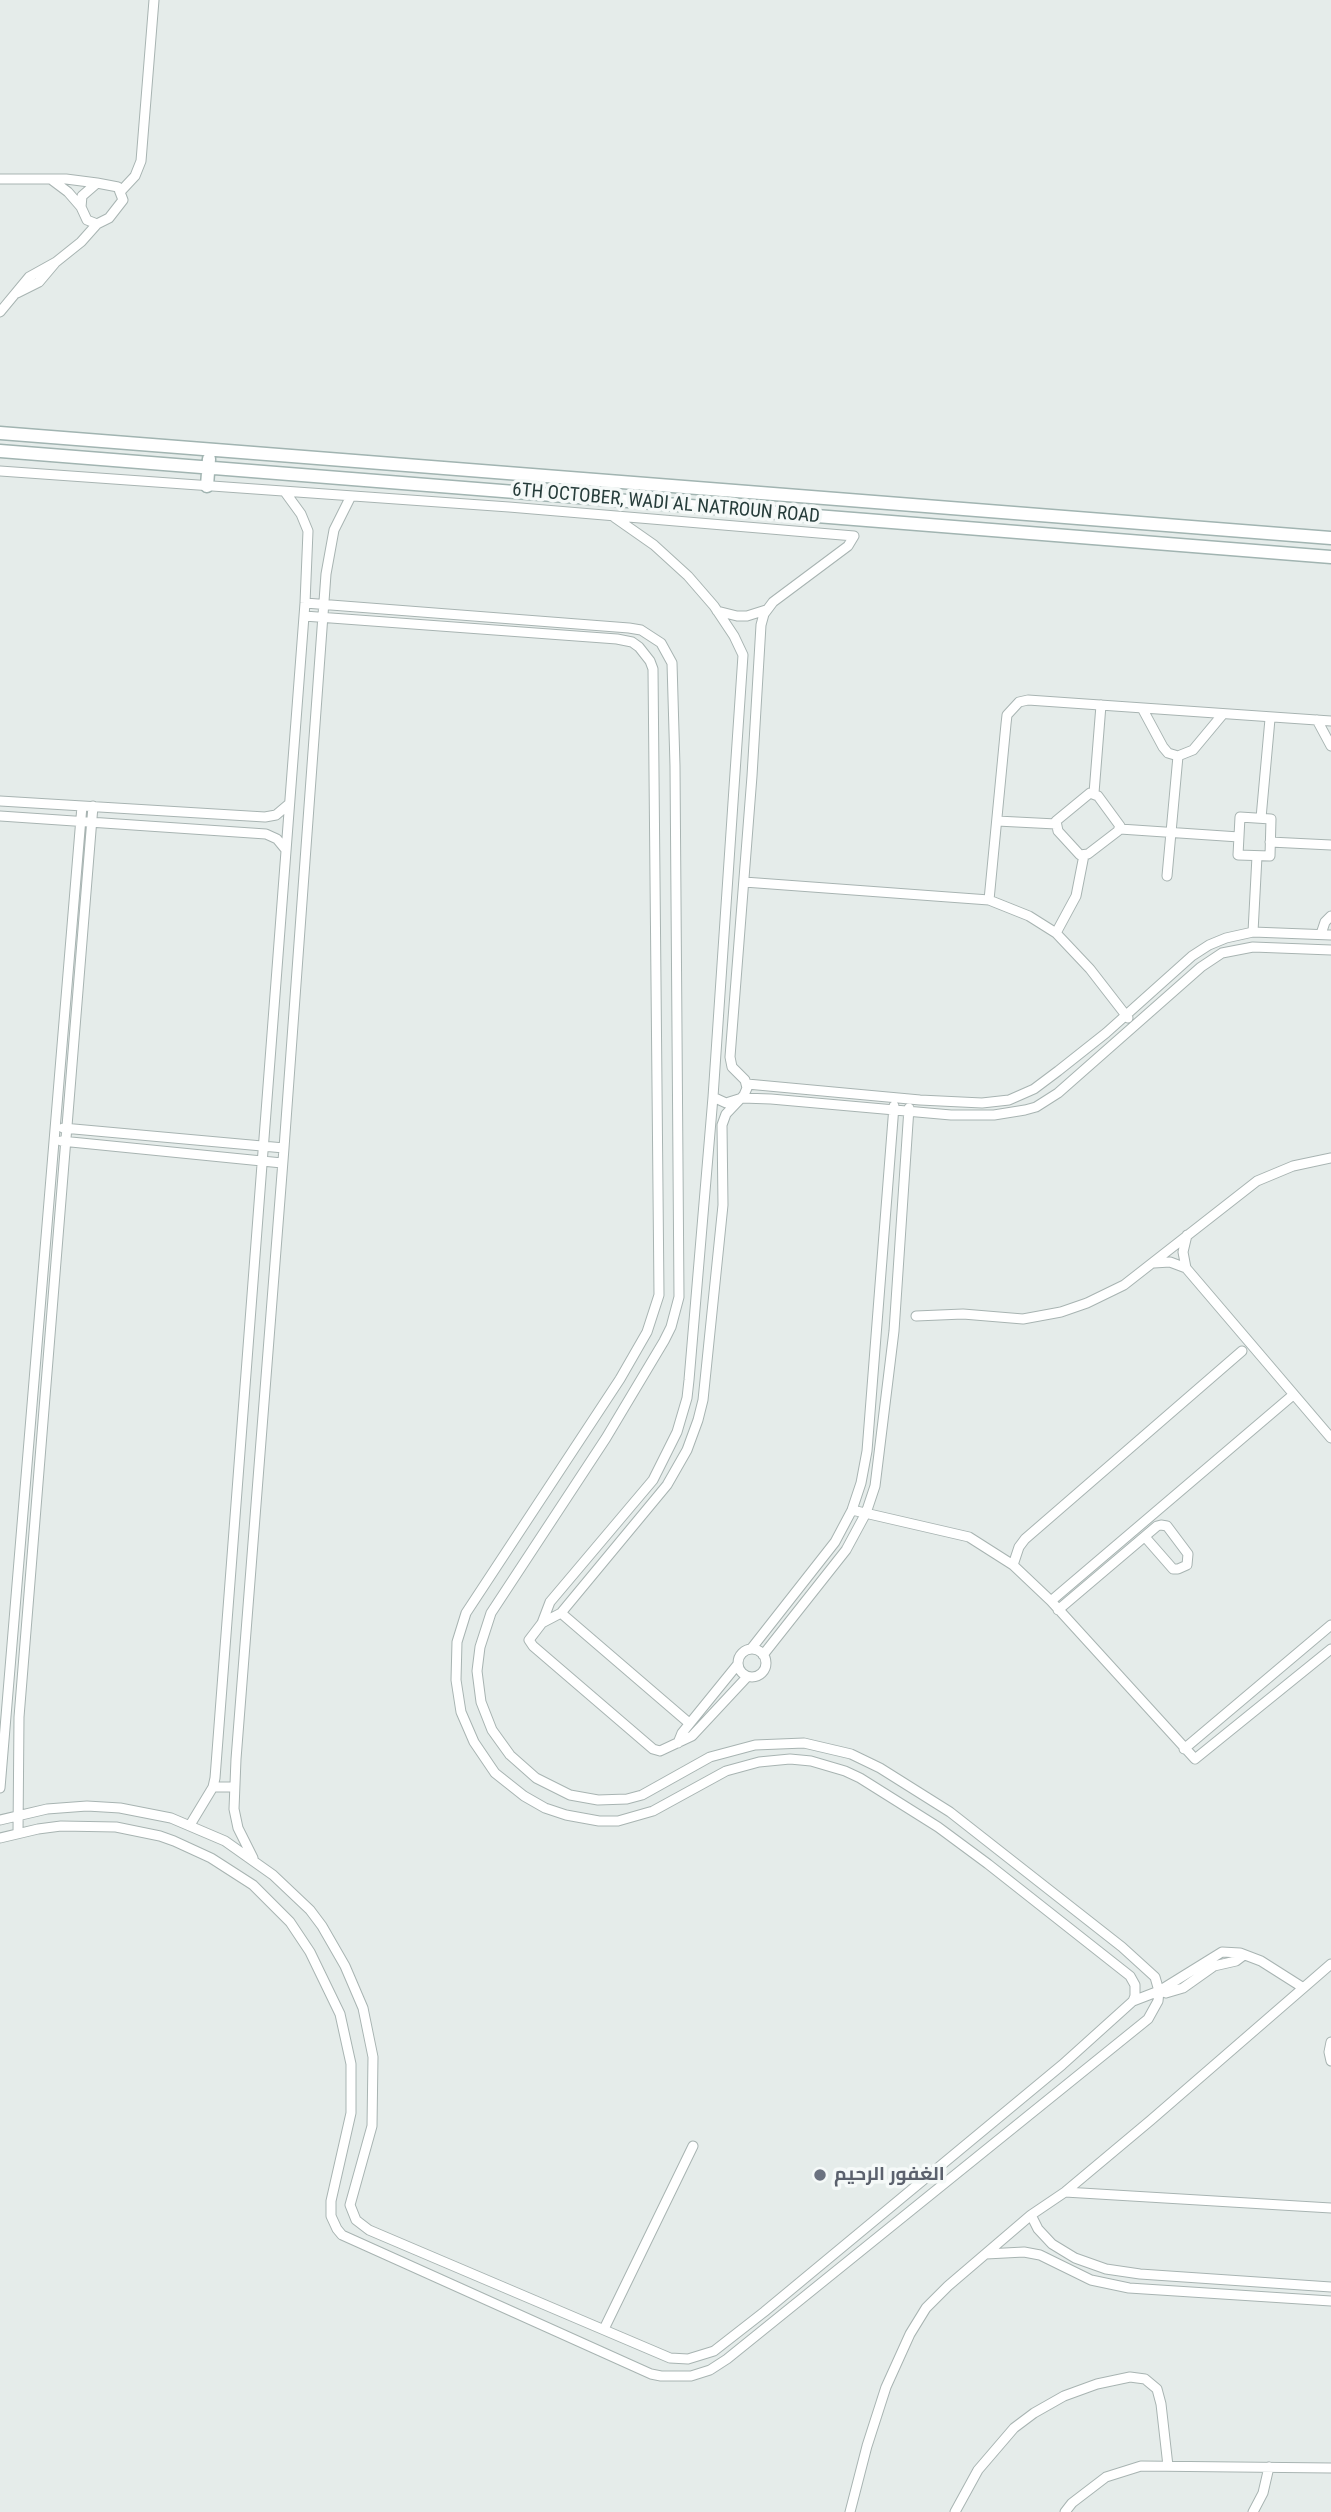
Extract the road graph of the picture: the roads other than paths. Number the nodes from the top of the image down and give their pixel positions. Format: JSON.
{"nodes":[{"id":1,"x":154,"y":0,"type":"edge"},
{"id":2,"x":0,"y":179,"type":"edge"},
{"id":3,"x":52,"y":180,"type":"junction"},
{"id":4,"x":97,"y":183,"type":"junction"},
{"id":5,"x":121,"y":191,"type":"junction"},
{"id":6,"x":80,"y":207,"type":"junction"},
{"id":7,"x":97,"y":224,"type":"junction"},
{"id":8,"x":0,"y":312,"type":"edge"},
{"id":9,"x":0,"y":433,"type":"edge"},
{"id":10,"x":209,"y":448,"type":"junction"},
{"id":11,"x":0,"y":451,"type":"edge"},
{"id":12,"x":208,"y":467,"type":"junction"},
{"id":13,"x":0,"y":471,"type":"edge"},
{"id":14,"x":207,"y":486,"type":"junction"},
{"id":15,"x":285,"y":492,"type":"junction"},
{"id":16,"x":351,"y":496,"type":"junction"},
{"id":17,"x":613,"y":516,"type":"junction"},
{"id":18,"x":1331,"y":538,"type":"edge"},
{"id":19,"x":1331,"y":557,"type":"edge"},
{"id":20,"x":307,"y":574,"type":"junction"},
{"id":21,"x":326,"y":574,"type":"junction"},
{"id":22,"x":305,"y":603,"type":"junction"},
{"id":23,"x":323,"y":605,"type":"junction"},
{"id":24,"x":766,"y":610,"type":"junction"},
{"id":25,"x":717,"y":611,"type":"junction"},
{"id":26,"x":304,"y":616,"type":"junction"},
{"id":27,"x":322,"y":617,"type":"junction"},
{"id":28,"x":743,"y":673,"type":"junction"},
{"id":29,"x":759,"y":674,"type":"junction"},
{"id":30,"x":741,"y":703,"type":"junction"},
{"id":31,"x":757,"y":705,"type":"junction"},
{"id":32,"x":1101,"y":705,"type":"junction"},
{"id":33,"x":1142,"y":708,"type":"junction"},
{"id":34,"x":1223,"y":715,"type":"junction"},
{"id":35,"x":1270,"y":719,"type":"junction"},
{"id":36,"x":1317,"y":720,"type":"junction"},
{"id":37,"x":1331,"y":721,"type":"edge"},
{"id":38,"x":1331,"y":746,"type":"edge"},
{"id":39,"x":738,"y":755,"type":"junction"},
{"id":40,"x":754,"y":756,"type":"junction"},
{"id":41,"x":1178,"y":756,"type":"junction"},
{"id":42,"x":736,"y":775,"type":"junction"},
{"id":43,"x":752,"y":776,"type":"junction"},
{"id":44,"x":1094,"y":793,"type":"junction"},
{"id":45,"x":0,"y":801,"type":"edge"},
{"id":46,"x":289,"y":804,"type":"junction"},
{"id":47,"x":82,"y":806,"type":"junction"},
{"id":48,"x":93,"y":806,"type":"junction"},
{"id":49,"x":0,"y":816,"type":"edge"},
{"id":50,"x":1261,"y":818,"type":"junction"},
{"id":51,"x":81,"y":821,"type":"junction"},
{"id":52,"x":997,"y":821,"type":"junction"},
{"id":53,"x":92,"y":822,"type":"junction"},
{"id":54,"x":1056,"y":824,"type":"junction"},
{"id":55,"x":1120,"y":829,"type":"junction"},
{"id":56,"x":1170,"y":832,"type":"junction"},
{"id":57,"x":1239,"y":837,"type":"junction"},
{"id":58,"x":1270,"y":842,"type":"junction"},
{"id":59,"x":1331,"y":845,"type":"edge"},
{"id":60,"x":286,"y":850,"type":"junction"},
{"id":61,"x":1084,"y":855,"type":"junction"},
{"id":62,"x":1257,"y":856,"type":"junction"},
{"id":63,"x":1167,"y":876,"type":"dead end"},
{"id":64,"x":744,"y":883,"type":"junction"},
{"id":65,"x":989,"y":900,"type":"junction"},
{"id":66,"x":1331,"y":915,"type":"edge"},
{"id":67,"x":1253,"y":932,"type":"junction"},
{"id":68,"x":1056,"y":933,"type":"junction"},
{"id":69,"x":1326,"y":935,"type":"edge"},
{"id":70,"x":1331,"y":950,"type":"edge"},
{"id":71,"x":722,"y":981,"type":"junction"},
{"id":72,"x":736,"y":982,"type":"junction"},
{"id":73,"x":1126,"y":1015,"type":"junction"},
{"id":74,"x":1135,"y":1026,"type":"junction"},
{"id":75,"x":747,"y":1084,"type":"junction"},
{"id":76,"x":772,"y":1087,"type":"junction"},
{"id":77,"x":713,"y":1097,"type":"junction"},
{"id":78,"x":894,"y":1097,"type":"junction"},
{"id":79,"x":742,"y":1098,"type":"junction"},
{"id":80,"x":771,"y":1099,"type":"junction"},
{"id":81,"x":910,"y":1099,"type":"junction"},
{"id":82,"x":894,"y":1110,"type":"junction"},
{"id":83,"x":909,"y":1111,"type":"junction"},
{"id":84,"x":57,"y":1127,"type":"junction"},
{"id":85,"x":67,"y":1128,"type":"junction"},
{"id":86,"x":659,"y":1133,"type":"junction"},
{"id":87,"x":677,"y":1133,"type":"junction"},
{"id":88,"x":55,"y":1141,"type":"junction"},
{"id":89,"x":66,"y":1142,"type":"junction"},
{"id":90,"x":263,"y":1146,"type":"junction"},
{"id":91,"x":284,"y":1148,"type":"junction"},
{"id":92,"x":1331,"y":1158,"type":"edge"},
{"id":93,"x":708,"y":1160,"type":"junction"},
{"id":94,"x":721,"y":1160,"type":"junction"},
{"id":95,"x":262,"y":1161,"type":"junction"},
{"id":96,"x":282,"y":1163,"type":"junction"},
{"id":97,"x":1187,"y":1234,"type":"junction"},
{"id":98,"x":1153,"y":1263,"type":"junction"},
{"id":99,"x":1186,"y":1268,"type":"junction"},
{"id":100,"x":879,"y":1302,"type":"junction"},
{"id":101,"x":896,"y":1303,"type":"junction"},
{"id":102,"x":916,"y":1316,"type":"dead end"},
{"id":103,"x":1242,"y":1352,"type":"dead end"},
{"id":104,"x":1293,"y":1395,"type":"junction"},
{"id":105,"x":1331,"y":1438,"type":"edge"},
{"id":106,"x":852,"y":1510,"type":"junction"},
{"id":107,"x":866,"y":1513,"type":"junction"},
{"id":108,"x":1144,"y":1537,"type":"junction"},
{"id":109,"x":592,"y":1555,"type":"junction"},
{"id":110,"x":602,"y":1564,"type":"junction"},
{"id":111,"x":1013,"y":1565,"type":"junction"},
{"id":112,"x":1051,"y":1601,"type":"junction"},
{"id":113,"x":1058,"y":1610,"type":"junction"},
{"id":114,"x":561,"y":1613,"type":"junction"},
{"id":115,"x":542,"y":1623,"type":"junction"},
{"id":116,"x":1331,"y":1625,"type":"edge"},
{"id":117,"x":1331,"y":1648,"type":"edge"},
{"id":118,"x":751,"y":1649,"type":"junction"},
{"id":119,"x":763,"y":1655,"type":"junction"},
{"id":120,"x":738,"y":1664,"type":"junction"},
{"id":121,"x":747,"y":1676,"type":"junction"},
{"id":122,"x":690,"y":1723,"type":"junction"},
{"id":123,"x":678,"y":1743,"type":"junction"},
{"id":124,"x":1184,"y":1749,"type":"junction"},
{"id":125,"x":213,"y":1787,"type":"junction"},
{"id":126,"x":234,"y":1787,"type":"junction"},
{"id":127,"x":0,"y":1788,"type":"edge"},
{"id":128,"x":120,"y":1808,"type":"junction"},
{"id":129,"x":950,"y":1812,"type":"junction"},
{"id":130,"x":18,"y":1815,"type":"junction"},
{"id":131,"x":0,"y":1820,"type":"edge"},
{"id":132,"x":190,"y":1825,"type":"junction"},
{"id":133,"x":968,"y":1825,"type":"junction"},
{"id":134,"x":116,"y":1827,"type":"junction"},
{"id":135,"x":938,"y":1827,"type":"junction"},
{"id":136,"x":18,"y":1833,"type":"junction"},
{"id":137,"x":0,"y":1838,"type":"edge"},
{"id":138,"x":957,"y":1840,"type":"junction"},
{"id":139,"x":254,"y":1860,"type":"junction"},
{"id":140,"x":1331,"y":1964,"type":"edge"},
{"id":141,"x":1302,"y":1987,"type":"junction"},
{"id":142,"x":1159,"y":1991,"type":"junction"},
{"id":143,"x":1133,"y":2001,"type":"junction"},
{"id":144,"x":1331,"y":2042,"type":"edge"},
{"id":145,"x":1331,"y":2061,"type":"edge"},
{"id":146,"x":693,"y":2146,"type":"dead end"},
{"id":147,"x":340,"y":2171,"type":"junction"},
{"id":148,"x":358,"y":2174,"type":"junction"},
{"id":149,"x":1065,"y":2192,"type":"junction"},
{"id":150,"x":1331,"y":2208,"type":"edge"},
{"id":151,"x":1031,"y":2215,"type":"junction"},
{"id":152,"x":874,"y":2221,"type":"junction"},
{"id":153,"x":885,"y":2233,"type":"junction"},
{"id":154,"x":1060,"y":2250,"type":"junction"},
{"id":155,"x":986,"y":2253,"type":"junction"},
{"id":156,"x":1053,"y":2262,"type":"junction"},
{"id":157,"x":1310,"y":2286,"type":"junction"},
{"id":158,"x":1331,"y":2287,"type":"edge"},
{"id":159,"x":528,"y":2298,"type":"junction"},
{"id":160,"x":1309,"y":2299,"type":"junction"},
{"id":161,"x":1331,"y":2301,"type":"edge"},
{"id":162,"x":520,"y":2315,"type":"junction"},
{"id":163,"x":604,"y":2329,"type":"junction"},
{"id":164,"x":1168,"y":2466,"type":"junction"},
{"id":165,"x":1269,"y":2467,"type":"junction"},
{"id":166,"x":1331,"y":2468,"type":"edge"},
{"id":167,"x":850,"y":2512,"type":"edge"},
{"id":168,"x":955,"y":2512,"type":"edge"},
{"id":169,"x":1065,"y":2512,"type":"edge"},
{"id":170,"x":1253,"y":2512,"type":"edge"}],
"edges":[{"from":1,"to":5,"type":"street"},
{"from":2,"to":3,"type":"street"},
{"from":3,"to":4,"type":"street"},
{"from":3,"to":6,"type":"street"},
{"from":4,"to":5,"type":"street"},
{"from":4,"to":6,"type":"street"},
{"from":5,"to":7,"type":"street"},
{"from":6,"to":7,"type":"street"},
{"from":7,"to":8,"type":"street"},
{"from":9,"to":10,"type":"street","name":"6TH OCTOBER, WADI AL NATROUN ROAD"},
{"from":10,"to":12,"type":"street"},
{"from":10,"to":18,"type":"street","name":"6TH OCTOBER, WADI AL NATROUN ROAD"},
{"from":11,"to":12,"type":"street","name":"6TH OCTOBER, WADI AL NATROUN ROAD"},
{"from":12,"to":14,"type":"street"},
{"from":12,"to":19,"type":"street","name":"6TH OCTOBER, WADI AL NATROUN ROAD"},
{"from":13,"to":14,"type":"street"},
{"from":14,"to":15,"type":"street"},
{"from":15,"to":16,"type":"street"},
{"from":15,"to":20,"type":"street"},
{"from":16,"to":17,"type":"street"},
{"from":16,"to":21,"type":"street"},
{"from":17,"to":24,"type":"street"},
{"from":17,"to":25,"type":"street"},
{"from":20,"to":21,"type":"street"},
{"from":20,"to":22,"type":"street"},
{"from":21,"to":23,"type":"street"},
{"from":22,"to":23,"type":"street"},
{"from":22,"to":26,"type":"street"},
{"from":23,"to":27,"type":"street"},
{"from":23,"to":87,"type":"street"},
{"from":24,"to":25,"type":"street"},
{"from":24,"to":29,"type":"street"},
{"from":25,"to":28,"type":"street"},
{"from":26,"to":27,"type":"street"},
{"from":26,"to":46,"type":"street"},
{"from":27,"to":86,"type":"street"},
{"from":27,"to":91,"type":"street"},
{"from":28,"to":29,"type":"street"},
{"from":28,"to":30,"type":"street"},
{"from":29,"to":31,"type":"street"},
{"from":30,"to":31,"type":"street"},
{"from":30,"to":39,"type":"street"},
{"from":31,"to":40,"type":"street"},
{"from":32,"to":33,"type":"street"},
{"from":32,"to":44,"type":"street"},
{"from":32,"to":52,"type":"street"},
{"from":33,"to":34,"type":"street"},
{"from":33,"to":41,"type":"street"},
{"from":34,"to":35,"type":"street"},
{"from":34,"to":41,"type":"street"},
{"from":35,"to":36,"type":"street"},
{"from":35,"to":50,"type":"street"},
{"from":36,"to":37,"type":"street"},
{"from":36,"to":38,"type":"street"},
{"from":39,"to":40,"type":"street"},
{"from":39,"to":42,"type":"street"},
{"from":40,"to":43,"type":"street"},
{"from":41,"to":56,"type":"street"},
{"from":42,"to":43,"type":"street"},
{"from":42,"to":71,"type":"street"},
{"from":43,"to":64,"type":"street"},
{"from":44,"to":54,"type":"street"},
{"from":44,"to":55,"type":"street"},
{"from":45,"to":47,"type":"street"},
{"from":46,"to":48,"type":"street"},
{"from":46,"to":60,"type":"street"},
{"from":47,"to":48,"type":"street"},
{"from":47,"to":51,"type":"street"},
{"from":48,"to":53,"type":"street"},
{"from":49,"to":51,"type":"street"},
{"from":50,"to":57,"type":"street"},
{"from":50,"to":58,"type":"street"},
{"from":51,"to":53,"type":"street"},
{"from":51,"to":84,"type":"street"},
{"from":52,"to":54,"type":"street"},
{"from":52,"to":65,"type":"street"},
{"from":53,"to":60,"type":"street"},
{"from":53,"to":85,"type":"street"},
{"from":54,"to":61,"type":"street"},
{"from":55,"to":56,"type":"street"},
{"from":55,"to":61,"type":"street"},
{"from":56,"to":57,"type":"street"},
{"from":56,"to":63,"type":"street"},
{"from":57,"to":62,"type":"street"},
{"from":58,"to":59,"type":"street"},
{"from":58,"to":62,"type":"street"},
{"from":60,"to":90,"type":"street"},
{"from":61,"to":68,"type":"street"},
{"from":62,"to":67,"type":"street"},
{"from":64,"to":65,"type":"street"},
{"from":64,"to":72,"type":"street"},
{"from":65,"to":68,"type":"street"},
{"from":66,"to":69,"type":"street"},
{"from":67,"to":69,"type":"street"},
{"from":67,"to":73,"type":"street"},
{"from":68,"to":73,"type":"street"},
{"from":70,"to":74,"type":"street"},
{"from":71,"to":72,"type":"street"},
{"from":71,"to":77,"type":"street"},
{"from":72,"to":75,"type":"street"},
{"from":73,"to":74,"type":"street"},
{"from":73,"to":81,"type":"street"},
{"from":74,"to":83,"type":"street"},
{"from":75,"to":76,"type":"street"},
{"from":75,"to":79,"type":"street"},
{"from":76,"to":78,"type":"street"},
{"from":76,"to":80,"type":"street"},
{"from":77,"to":79,"type":"street"},
{"from":77,"to":93,"type":"street"},
{"from":78,"to":81,"type":"street"},
{"from":78,"to":82,"type":"street"},
{"from":79,"to":80,"type":"street"},
{"from":79,"to":94,"type":"street"},
{"from":80,"to":82,"type":"street"},
{"from":81,"to":83,"type":"street"},
{"from":82,"to":83,"type":"street"},
{"from":82,"to":100,"type":"street"},
{"from":83,"to":101,"type":"street"},
{"from":84,"to":85,"type":"street"},
{"from":84,"to":88,"type":"street"},
{"from":85,"to":89,"type":"street"},
{"from":85,"to":90,"type":"street"},
{"from":86,"to":87,"type":"street"},
{"from":86,"to":135,"type":"street"},
{"from":87,"to":129,"type":"street"},
{"from":88,"to":89,"type":"street"},
{"from":88,"to":127,"type":"street"},
{"from":89,"to":95,"type":"street"},
{"from":89,"to":130,"type":"street"},
{"from":90,"to":91,"type":"street"},
{"from":90,"to":95,"type":"street"},
{"from":91,"to":96,"type":"street"},
{"from":92,"to":97,"type":"street"},
{"from":93,"to":94,"type":"street"},
{"from":93,"to":109,"type":"street"},
{"from":94,"to":110,"type":"street"},
{"from":95,"to":96,"type":"street"},
{"from":95,"to":125,"type":"street"},
{"from":96,"to":126,"type":"street"},
{"from":97,"to":98,"type":"street"},
{"from":97,"to":99,"type":"street"},
{"from":98,"to":99,"type":"street"},
{"from":98,"to":102,"type":"street"},
{"from":99,"to":104,"type":"street"},
{"from":100,"to":101,"type":"street"},
{"from":100,"to":106,"type":"street"},
{"from":101,"to":107,"type":"street"},
{"from":103,"to":111,"type":"street"},
{"from":104,"to":105,"type":"street"},
{"from":104,"to":112,"type":"street"},
{"from":106,"to":107,"type":"street"},
{"from":106,"to":118,"type":"street"},
{"from":107,"to":111,"type":"street"},
{"from":107,"to":119,"type":"street"},
{"from":108,"to":108,"type":"street"},
{"from":108,"to":113,"type":"street"},
{"from":109,"to":110,"type":"street"},
{"from":109,"to":115,"type":"street"},
{"from":110,"to":114,"type":"street"},
{"from":111,"to":112,"type":"street"},
{"from":112,"to":113,"type":"street"},
{"from":113,"to":124,"type":"street"},
{"from":114,"to":115,"type":"street"},
{"from":114,"to":122,"type":"street"},
{"from":115,"to":123,"type":"street"},
{"from":116,"to":124,"type":"street"},
{"from":117,"to":124,"type":"street"},
{"from":118,"to":119,"type":"street"},
{"from":118,"to":120,"type":"street"},
{"from":119,"to":121,"type":"street"},
{"from":120,"to":121,"type":"street"},
{"from":120,"to":122,"type":"street"},
{"from":121,"to":123,"type":"street"},
{"from":122,"to":123,"type":"street"},
{"from":125,"to":126,"type":"street"},
{"from":125,"to":132,"type":"street"},
{"from":126,"to":139,"type":"street"},
{"from":128,"to":130,"type":"street"},
{"from":128,"to":132,"type":"street"},
{"from":128,"to":134,"type":"street"},
{"from":129,"to":133,"type":"street"},
{"from":129,"to":135,"type":"street"},
{"from":130,"to":131,"type":"street"},
{"from":130,"to":136,"type":"street"},
{"from":132,"to":139,"type":"street"},
{"from":133,"to":138,"type":"street"},
{"from":133,"to":142,"type":"street"},
{"from":134,"to":136,"type":"street"},
{"from":134,"to":147,"type":"street"},
{"from":135,"to":138,"type":"street"},
{"from":136,"to":137,"type":"street"},
{"from":138,"to":143,"type":"street"},
{"from":139,"to":148,"type":"street"},
{"from":140,"to":141,"type":"street"},
{"from":141,"to":142,"type":"street"},
{"from":141,"to":149,"type":"street"},
{"from":142,"to":143,"type":"street"},
{"from":142,"to":153,"type":"street"},
{"from":143,"to":152,"type":"street"},
{"from":144,"to":145,"type":"street"},
{"from":146,"to":163,"type":"street"},
{"from":147,"to":148,"type":"street"},
{"from":147,"to":162,"type":"street"},
{"from":148,"to":159,"type":"street"},
{"from":149,"to":150,"type":"street"},
{"from":149,"to":151,"type":"street"},
{"from":151,"to":154,"type":"street"},
{"from":151,"to":155,"type":"street"},
{"from":152,"to":153,"type":"street"},
{"from":152,"to":163,"type":"street"},
{"from":153,"to":162,"type":"street"},
{"from":154,"to":156,"type":"street"},
{"from":154,"to":157,"type":"street"},
{"from":155,"to":156,"type":"street"},
{"from":155,"to":167,"type":"street"},
{"from":156,"to":160,"type":"street"},
{"from":157,"to":158,"type":"street"},
{"from":157,"to":160,"type":"street"},
{"from":159,"to":162,"type":"street"},
{"from":159,"to":163,"type":"street"},
{"from":160,"to":161,"type":"street"},
{"from":164,"to":165,"type":"street"},
{"from":164,"to":168,"type":"street"},
{"from":164,"to":169,"type":"street"},
{"from":165,"to":166,"type":"street"},
{"from":165,"to":170,"type":"street"}]}
